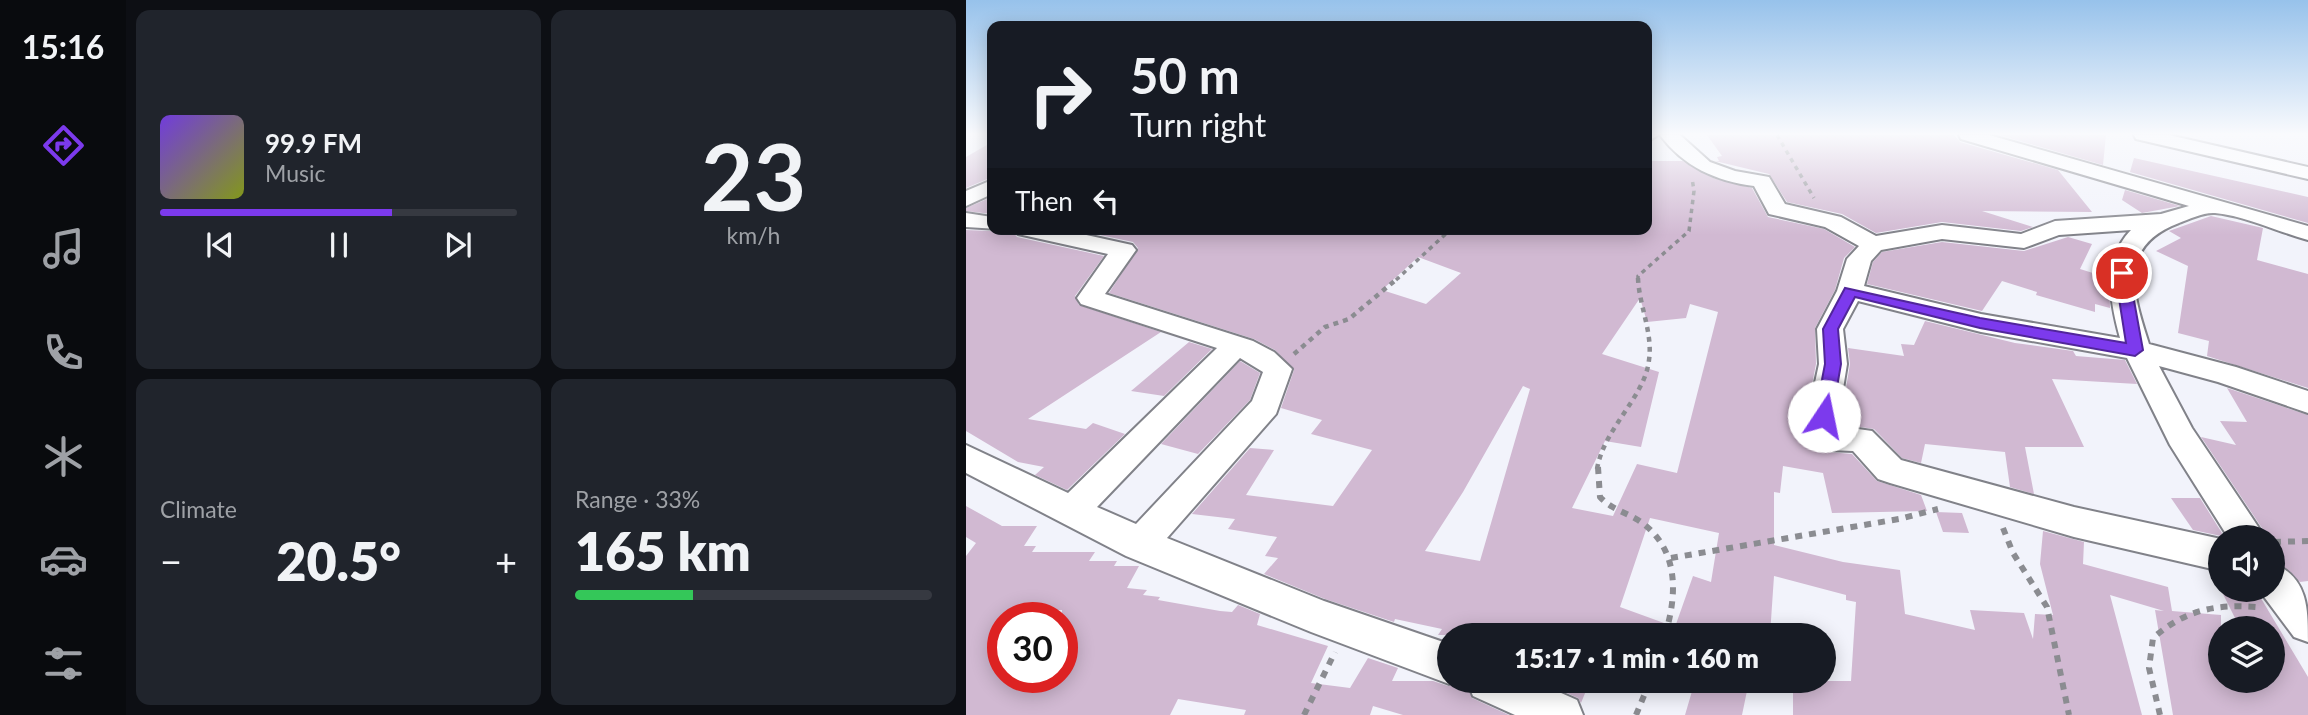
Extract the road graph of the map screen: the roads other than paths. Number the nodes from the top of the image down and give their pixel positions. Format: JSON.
{"nodes":[{"id":1,"x":1710,"y":168,"type":"edge"},
{"id":2,"x":2085,"y":168,"type":"edge"},
{"id":3,"x":2288,"y":168,"type":"edge"},
{"id":4,"x":2308,"y":173,"type":"edge"},
{"id":5,"x":987,"y":189,"type":"edge"},
{"id":6,"x":966,"y":200,"type":"edge"},
{"id":7,"x":2214,"y":205,"type":"junction"},
{"id":8,"x":966,"y":220,"type":"edge"},
{"id":9,"x":2163,"y":221,"type":"junction"},
{"id":10,"x":987,"y":223,"type":"edge"},
{"id":11,"x":2308,"y":233,"type":"edge"},
{"id":12,"x":1054,"y":235,"type":"edge"},
{"id":13,"x":1873,"y":244,"type":"junction"},
{"id":14,"x":1850,"y":291,"type":"junction"},
{"id":15,"x":1236,"y":346,"type":"junction"},
{"id":16,"x":2135,"y":350,"type":"junction"},
{"id":17,"x":2308,"y":402,"type":"edge"},
{"id":18,"x":966,"y":458,"type":"edge"},
{"id":19,"x":1070,"y":513,"type":"junction"},
{"id":20,"x":2239,"y":525,"type":"edge"},
{"id":21,"x":1139,"y":545,"type":"junction"},
{"id":22,"x":2208,"y":552,"type":"edge"},
{"id":23,"x":2285,"y":595,"type":"edge"},
{"id":24,"x":2302,"y":617,"type":"edge"},
{"id":25,"x":1437,"y":660,"type":"edge"},
{"id":26,"x":1514,"y":693,"type":"edge"},
{"id":27,"x":1562,"y":715,"type":"edge"}],
"edges":[{"from":1,"to":13,"type":"street"},
{"from":2,"to":7,"type":"street"},
{"from":3,"to":4,"type":"street"},
{"from":5,"to":6,"type":"street"},
{"from":7,"to":9,"type":"street"},
{"from":7,"to":11,"type":"street"},
{"from":8,"to":10,"type":"street"},
{"from":9,"to":13,"type":"street"},
{"from":9,"to":16,"type":"street"},
{"from":12,"to":15,"type":"street"},
{"from":13,"to":14,"type":"street"},
{"from":14,"to":16,"type":"street"},
{"from":14,"to":22,"type":"street"},
{"from":15,"to":19,"type":"street"},
{"from":15,"to":21,"type":"street"},
{"from":16,"to":17,"type":"street"},
{"from":16,"to":20,"type":"street"},
{"from":18,"to":19,"type":"street"},
{"from":19,"to":21,"type":"street"},
{"from":21,"to":25,"type":"street"},
{"from":23,"to":24,"type":"street"},
{"from":26,"to":27,"type":"street"}]}
